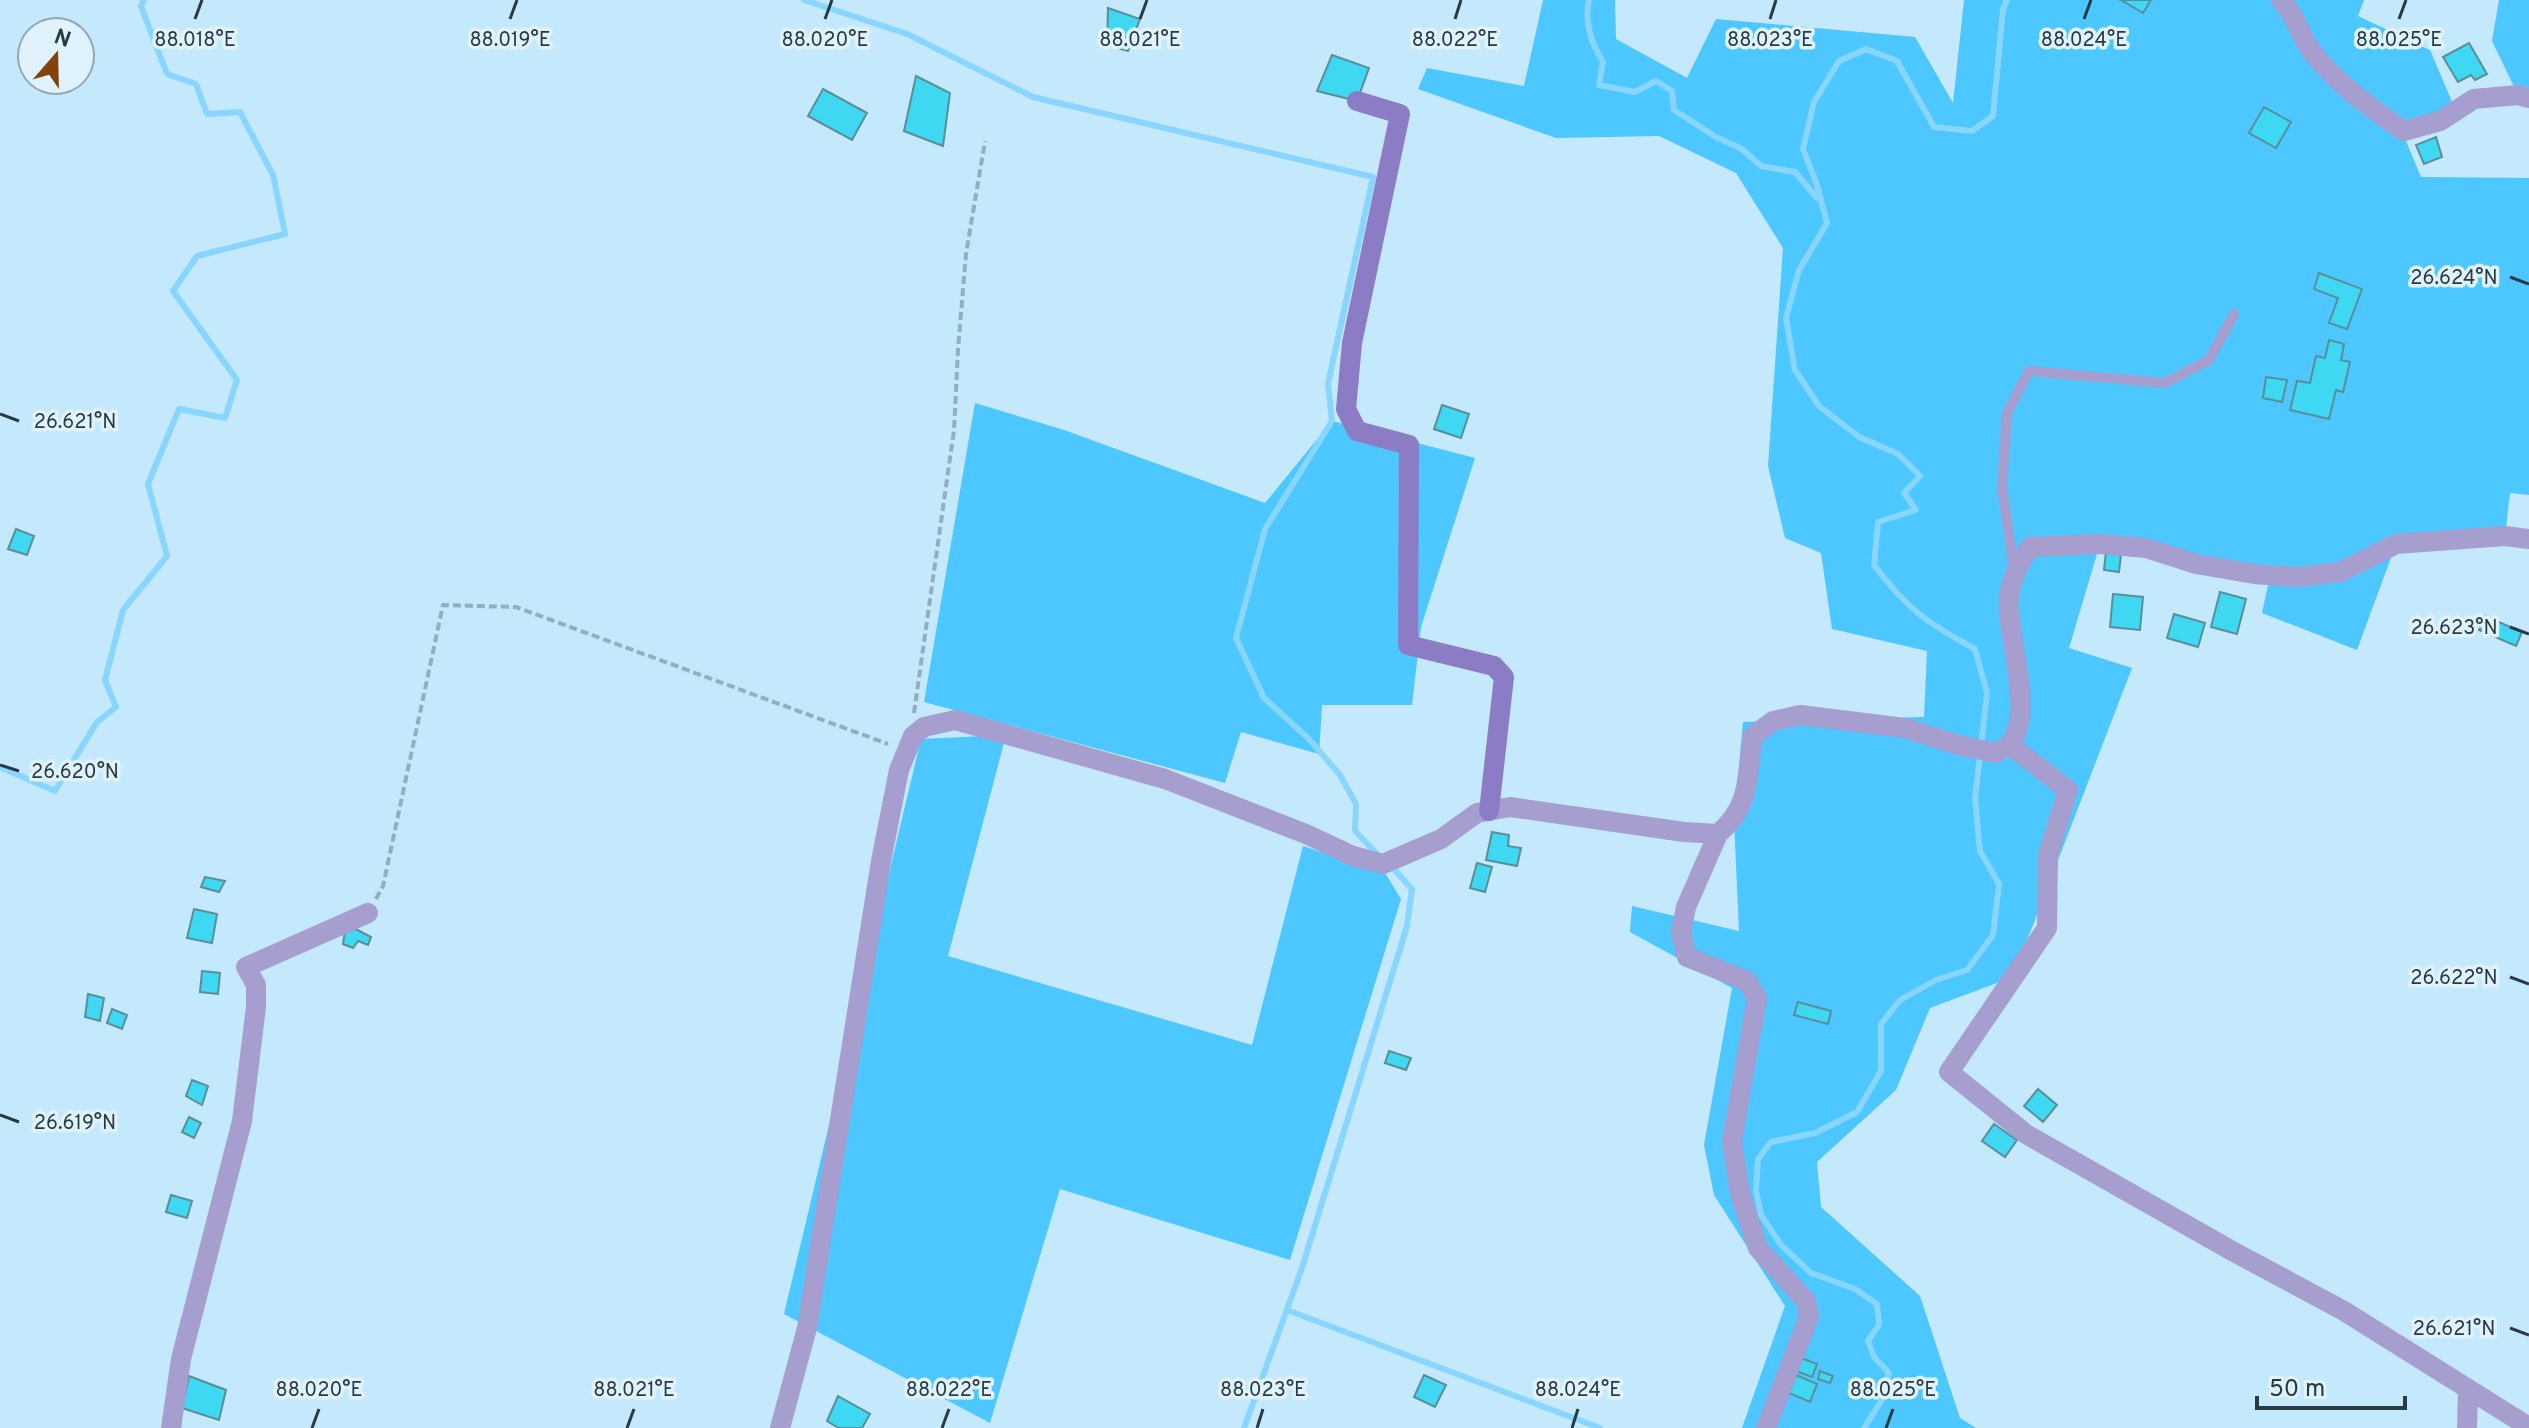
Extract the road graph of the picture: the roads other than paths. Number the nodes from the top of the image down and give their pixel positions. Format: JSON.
{"nodes":[{"id":1,"x":2281,"y":0,"type":"edge"},
{"id":2,"x":2529,"y":98,"type":"edge"},
{"id":3,"x":1357,"y":101,"type":"dead end"},
{"id":4,"x":2234,"y":314,"type":"dead end"},
{"id":5,"x":2529,"y":539,"type":"edge"},
{"id":6,"x":2014,"y":572,"type":"junction"},
{"id":7,"x":2010,"y":745,"type":"junction"},
{"id":8,"x":1489,"y":811,"type":"junction"},
{"id":9,"x":1718,"y":834,"type":"junction"},
{"id":10,"x":368,"y":913,"type":"road end"},
{"id":11,"x":2468,"y":1391,"type":"junction"},
{"id":12,"x":2529,"y":1427,"type":"edge"},
{"id":13,"x":171,"y":1428,"type":"edge"},
{"id":14,"x":780,"y":1428,"type":"edge"},
{"id":15,"x":1766,"y":1428,"type":"edge"},
{"id":16,"x":2467,"y":1428,"type":"edge"}],
"edges":[{"from":1,"to":2,"type":"street"},
{"from":3,"to":8,"type":"street"},
{"from":4,"to":6,"type":"lane"},
{"from":5,"to":6,"type":"street"},
{"from":6,"to":7,"type":"street"},
{"from":7,"to":9,"type":"street"},
{"from":7,"to":11,"type":"street"},
{"from":8,"to":9,"type":"street"},
{"from":8,"to":14,"type":"street"},
{"from":9,"to":15,"type":"street"},
{"from":10,"to":13,"type":"street"},
{"from":11,"to":12,"type":"street"},
{"from":11,"to":16,"type":"street"}]}
